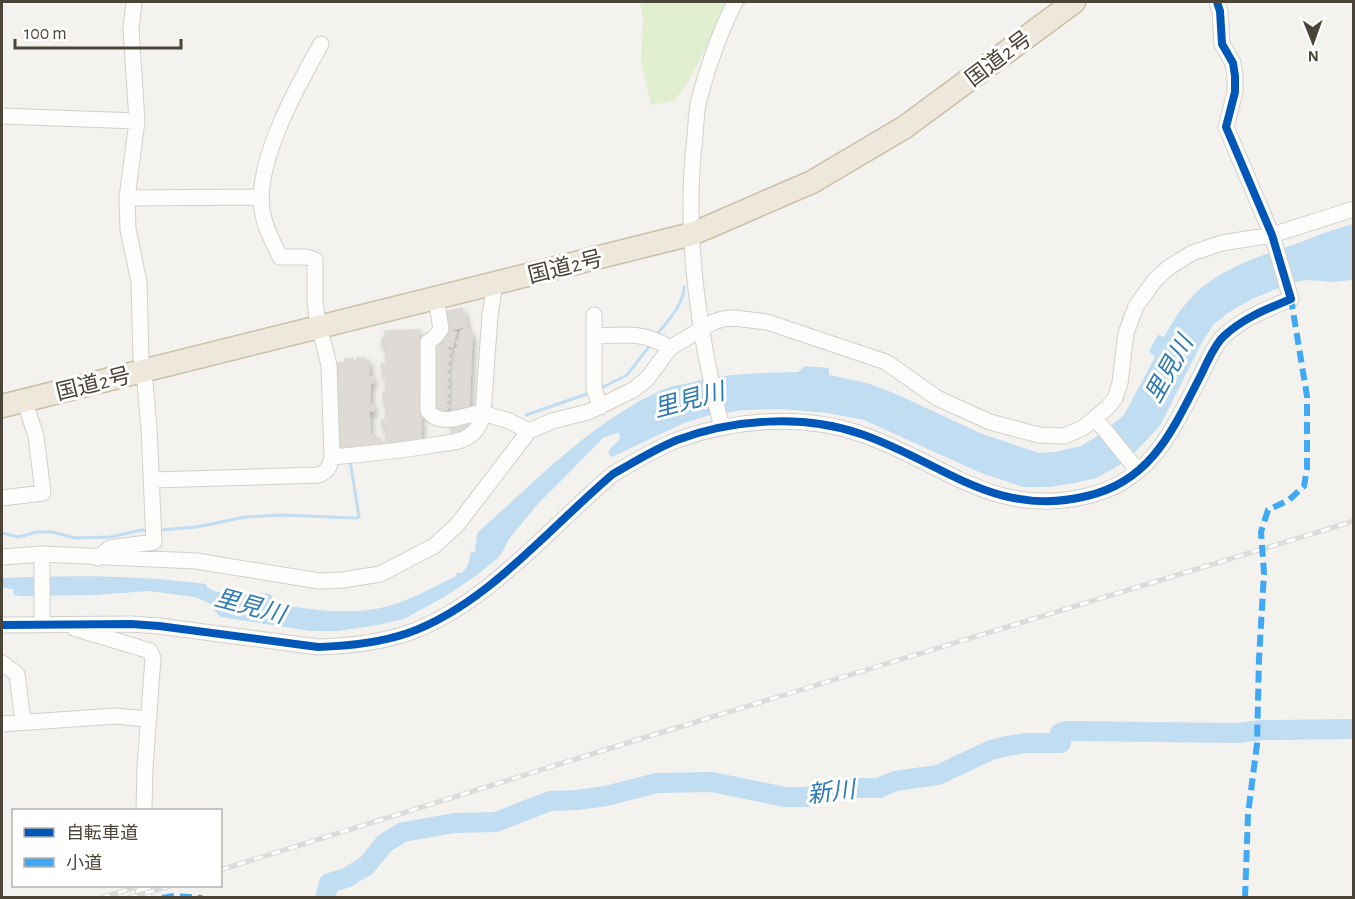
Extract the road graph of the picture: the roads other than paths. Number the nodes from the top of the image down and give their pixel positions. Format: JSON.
{"nodes":[{"id":1,"x":134,"y":2,"type":"edge"},
{"id":2,"x":735,"y":2,"type":"edge"},
{"id":3,"x":1074,"y":2,"type":"edge"},
{"id":4,"x":1217,"y":2,"type":"edge"},
{"id":5,"x":321,"y":44,"type":"dead end"},
{"id":6,"x":2,"y":116,"type":"edge"},
{"id":7,"x":137,"y":122,"type":"junction"},
{"id":8,"x":261,"y":197,"type":"junction"},
{"id":9,"x":127,"y":198,"type":"junction"},
{"id":10,"x":1353,"y":209,"type":"edge"},
{"id":11,"x":692,"y":234,"type":"junction"},
{"id":12,"x":1273,"y":238,"type":"junction"},
{"id":13,"x":495,"y":284,"type":"junction"},
{"id":14,"x":436,"y":298,"type":"junction"},
{"id":15,"x":594,"y":315,"type":"dead end"},
{"id":16,"x":319,"y":328,"type":"junction"},
{"id":17,"x":594,"y":336,"type":"junction"},
{"id":18,"x":702,"y":336,"type":"junction"},
{"id":19,"x":659,"y":341,"type":"junction"},
{"id":20,"x":144,"y":371,"type":"junction"},
{"id":21,"x":596,"y":396,"type":"junction"},
{"id":22,"x":24,"y":400,"type":"junction"},
{"id":23,"x":2,"y":406,"type":"edge"},
{"id":24,"x":483,"y":413,"type":"junction"},
{"id":25,"x":1097,"y":421,"type":"junction"},
{"id":26,"x":721,"y":426,"type":"junction"},
{"id":27,"x":529,"y":431,"type":"junction"},
{"id":28,"x":332,"y":457,"type":"junction"},
{"id":29,"x":1137,"y":469,"type":"junction"},
{"id":30,"x":152,"y":480,"type":"junction"},
{"id":31,"x":2,"y":498,"type":"edge"},
{"id":32,"x":2,"y":557,"type":"edge"},
{"id":33,"x":42,"y":558,"type":"junction"},
{"id":34,"x":98,"y":558,"type":"junction"},
{"id":35,"x":39,"y":623,"type":"junction"},
{"id":36,"x":60,"y":624,"type":"junction"},
{"id":37,"x":2,"y":625,"type":"edge"},
{"id":38,"x":2,"y":633,"type":"edge"},
{"id":39,"x":2,"y":663,"type":"edge"},
{"id":40,"x":148,"y":719,"type":"junction"},
{"id":41,"x":23,"y":722,"type":"junction"},
{"id":42,"x":2,"y":724,"type":"edge"},
{"id":43,"x":144,"y":809,"type":"edge"}],
"edges":[{"from":1,"to":7,"type":"street"},
{"from":2,"to":11,"type":"street"},
{"from":3,"to":11,"type":"highway","name":"国道2号"},
{"from":4,"to":12,"type":"street"},
{"from":5,"to":8,"type":"street"},
{"from":6,"to":7,"type":"street"},
{"from":7,"to":9,"type":"street"},
{"from":8,"to":9,"type":"street"},
{"from":8,"to":16,"type":"street"},
{"from":9,"to":20,"type":"street"},
{"from":10,"to":12,"type":"street"},
{"from":11,"to":13,"type":"highway","name":"国道2号"},
{"from":11,"to":18,"type":"street"},
{"from":12,"to":25,"type":"street"},
{"from":12,"to":29,"type":"street"},
{"from":13,"to":14,"type":"highway","name":"国道2号"},
{"from":13,"to":24,"type":"street"},
{"from":14,"to":16,"type":"highway","name":"国道2号"},
{"from":14,"to":24,"type":"street"},
{"from":15,"to":17,"type":"street"},
{"from":16,"to":20,"type":"highway","name":"国道2号"},
{"from":16,"to":28,"type":"street"},
{"from":17,"to":19,"type":"street"},
{"from":17,"to":21,"type":"street"},
{"from":18,"to":19,"type":"street"},
{"from":18,"to":25,"type":"street"},
{"from":18,"to":26,"type":"street"},
{"from":19,"to":21,"type":"street"},
{"from":20,"to":22,"type":"highway","name":"国道2号"},
{"from":20,"to":30,"type":"street"},
{"from":21,"to":27,"type":"street"},
{"from":22,"to":23,"type":"highway","name":"国道2号"},
{"from":22,"to":31,"type":"street"},
{"from":24,"to":27,"type":"street"},
{"from":24,"to":28,"type":"street"},
{"from":25,"to":29,"type":"street"},
{"from":26,"to":29,"type":"street"},
{"from":26,"to":36,"type":"street"},
{"from":27,"to":34,"type":"street"},
{"from":28,"to":30,"type":"street"},
{"from":30,"to":34,"type":"street"},
{"from":32,"to":33,"type":"street"},
{"from":33,"to":34,"type":"street"},
{"from":33,"to":35,"type":"street"},
{"from":35,"to":36,"type":"street"},
{"from":35,"to":37,"type":"street"},
{"from":35,"to":38,"type":"street"},
{"from":36,"to":40,"type":"street"},
{"from":39,"to":41,"type":"street"},
{"from":40,"to":41,"type":"street"},
{"from":40,"to":43,"type":"street"},
{"from":41,"to":42,"type":"street"}]}
